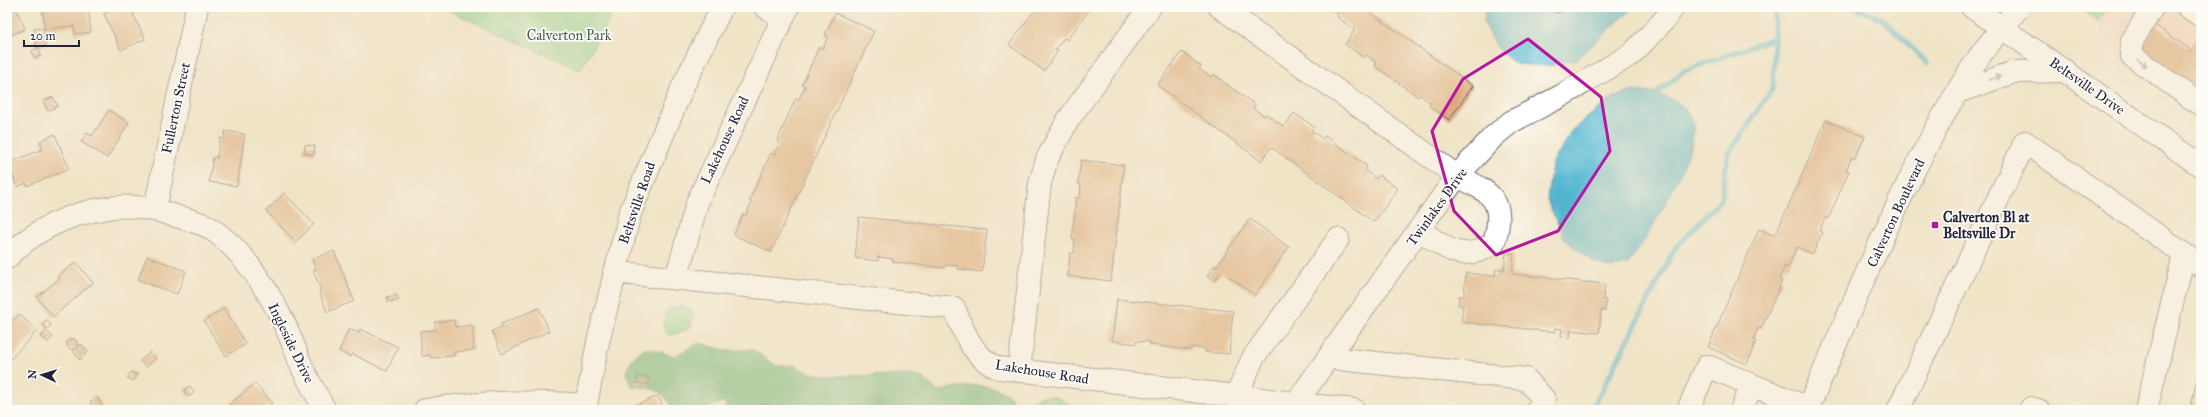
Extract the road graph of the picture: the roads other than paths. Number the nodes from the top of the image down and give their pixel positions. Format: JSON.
{"nodes":[{"id":1,"x":197,"y":7,"type":"edge"},
{"id":2,"x":722,"y":7,"type":"edge"},
{"id":3,"x":1150,"y":7,"type":"edge"},
{"id":4,"x":1220,"y":7,"type":"edge"},
{"id":5,"x":1673,"y":7,"type":"edge"},
{"id":6,"x":1972,"y":7,"type":"edge"},
{"id":7,"x":2010,"y":7,"type":"edge"},
{"id":8,"x":2019,"y":7,"type":"edge"},
{"id":9,"x":2153,"y":7,"type":"edge"},
{"id":10,"x":2188,"y":7,"type":"edge"},
{"id":11,"x":778,"y":10,"type":"edge"},
{"id":12,"x":2201,"y":16,"type":"edge"},
{"id":13,"x":2003,"y":27,"type":"junction"},
{"id":14,"x":2066,"y":71,"type":"junction"},
{"id":15,"x":1958,"y":92,"type":"junction"},
{"id":16,"x":2201,"y":105,"type":"edge"},
{"id":17,"x":2201,"y":166,"type":"edge"},
{"id":18,"x":1457,"y":176,"type":"junction"},
{"id":19,"x":155,"y":209,"type":"junction"},
{"id":20,"x":1420,"y":230,"type":"junction"},
{"id":21,"x":1338,"y":239,"type":"dead end"},
{"id":22,"x":7,"y":258,"type":"edge"},
{"id":23,"x":2192,"y":261,"type":"edge"},
{"id":24,"x":614,"y":272,"type":"junction"},
{"id":25,"x":676,"y":279,"type":"junction"},
{"id":26,"x":1330,"y":358,"type":"junction"},
{"id":27,"x":1020,"y":371,"type":"junction"},
{"id":28,"x":1752,"y":385,"type":"junction"},
{"id":29,"x":1236,"y":397,"type":"junction"},
{"id":30,"x":1296,"y":404,"type":"junction"},
{"id":31,"x":585,"y":408,"type":"edge"},
{"id":32,"x":1807,"y":409,"type":"edge"},
{"id":33,"x":325,"y":410,"type":"edge"},
{"id":34,"x":425,"y":410,"type":"edge"},
{"id":35,"x":1354,"y":410,"type":"edge"},
{"id":36,"x":1537,"y":410,"type":"edge"},
{"id":37,"x":1688,"y":410,"type":"edge"},
{"id":38,"x":1741,"y":410,"type":"edge"},
{"id":39,"x":1898,"y":410,"type":"edge"},
{"id":40,"x":2031,"y":410,"type":"edge"},
{"id":41,"x":2038,"y":410,"type":"edge"},
{"id":42,"x":2146,"y":410,"type":"edge"}],
"edges":[{"from":1,"to":19,"type":"street","name":"Fullerton Street"},
{"from":2,"to":24,"type":"street","name":"Beltsville Road"},
{"from":3,"to":27,"type":"street"},
{"from":4,"to":18,"type":"street"},
{"from":5,"to":18,"type":"street","name":"Twinlakes Drive"},
{"from":6,"to":13,"type":"street","name":"Beltsville Drive"},
{"from":7,"to":13,"type":"street"},
{"from":8,"to":13,"type":"street","name":"Calverton Boulevard"},
{"from":9,"to":16,"type":"street","one_way":true},
{"from":10,"to":12,"type":"street"},
{"from":11,"to":25,"type":"street","name":"Lakehouse Road"},
{"from":13,"to":14,"type":"street","name":"Beltsville Drive"},
{"from":13,"to":15,"type":"street","name":"Calverton Boulevard"},
{"from":15,"to":14,"type":"street","one_way":true},
{"from":14,"to":17,"type":"street","name":"Beltsville Drive"},
{"from":15,"to":32,"type":"street","name":"Calverton Boulevard"},
{"from":18,"to":20,"type":"street","name":"Twinlakes Drive"},
{"from":18,"to":20,"type":"street"},
{"from":19,"to":22,"type":"street","name":"Ingleside Drive"},
{"from":19,"to":33,"type":"street","name":"Ingleside Drive"},
{"from":20,"to":26,"type":"street","name":"Twinlakes Drive"},
{"from":21,"to":29,"type":"street"},
{"from":23,"to":39,"type":"street"},
{"from":23,"to":42,"type":"street"},
{"from":24,"to":25,"type":"street","name":"Lakehouse Road"},
{"from":24,"to":31,"type":"street","name":"Beltsville Road"},
{"from":25,"to":27,"type":"street","name":"Lakehouse Road"},
{"from":26,"to":30,"type":"street","name":"Twinlakes Drive"},
{"from":26,"to":36,"type":"street"},
{"from":27,"to":29,"type":"street","name":"Lakehouse Road"},
{"from":28,"to":32,"type":"street"},
{"from":28,"to":37,"type":"street"},
{"from":28,"to":38,"type":"street"},
{"from":29,"to":30,"type":"street","name":"Lakehouse Road"},
{"from":30,"to":35,"type":"street","name":"Lakehouse Road"},
{"from":31,"to":34,"type":"street"},
{"from":40,"to":41,"type":"street"}]}
